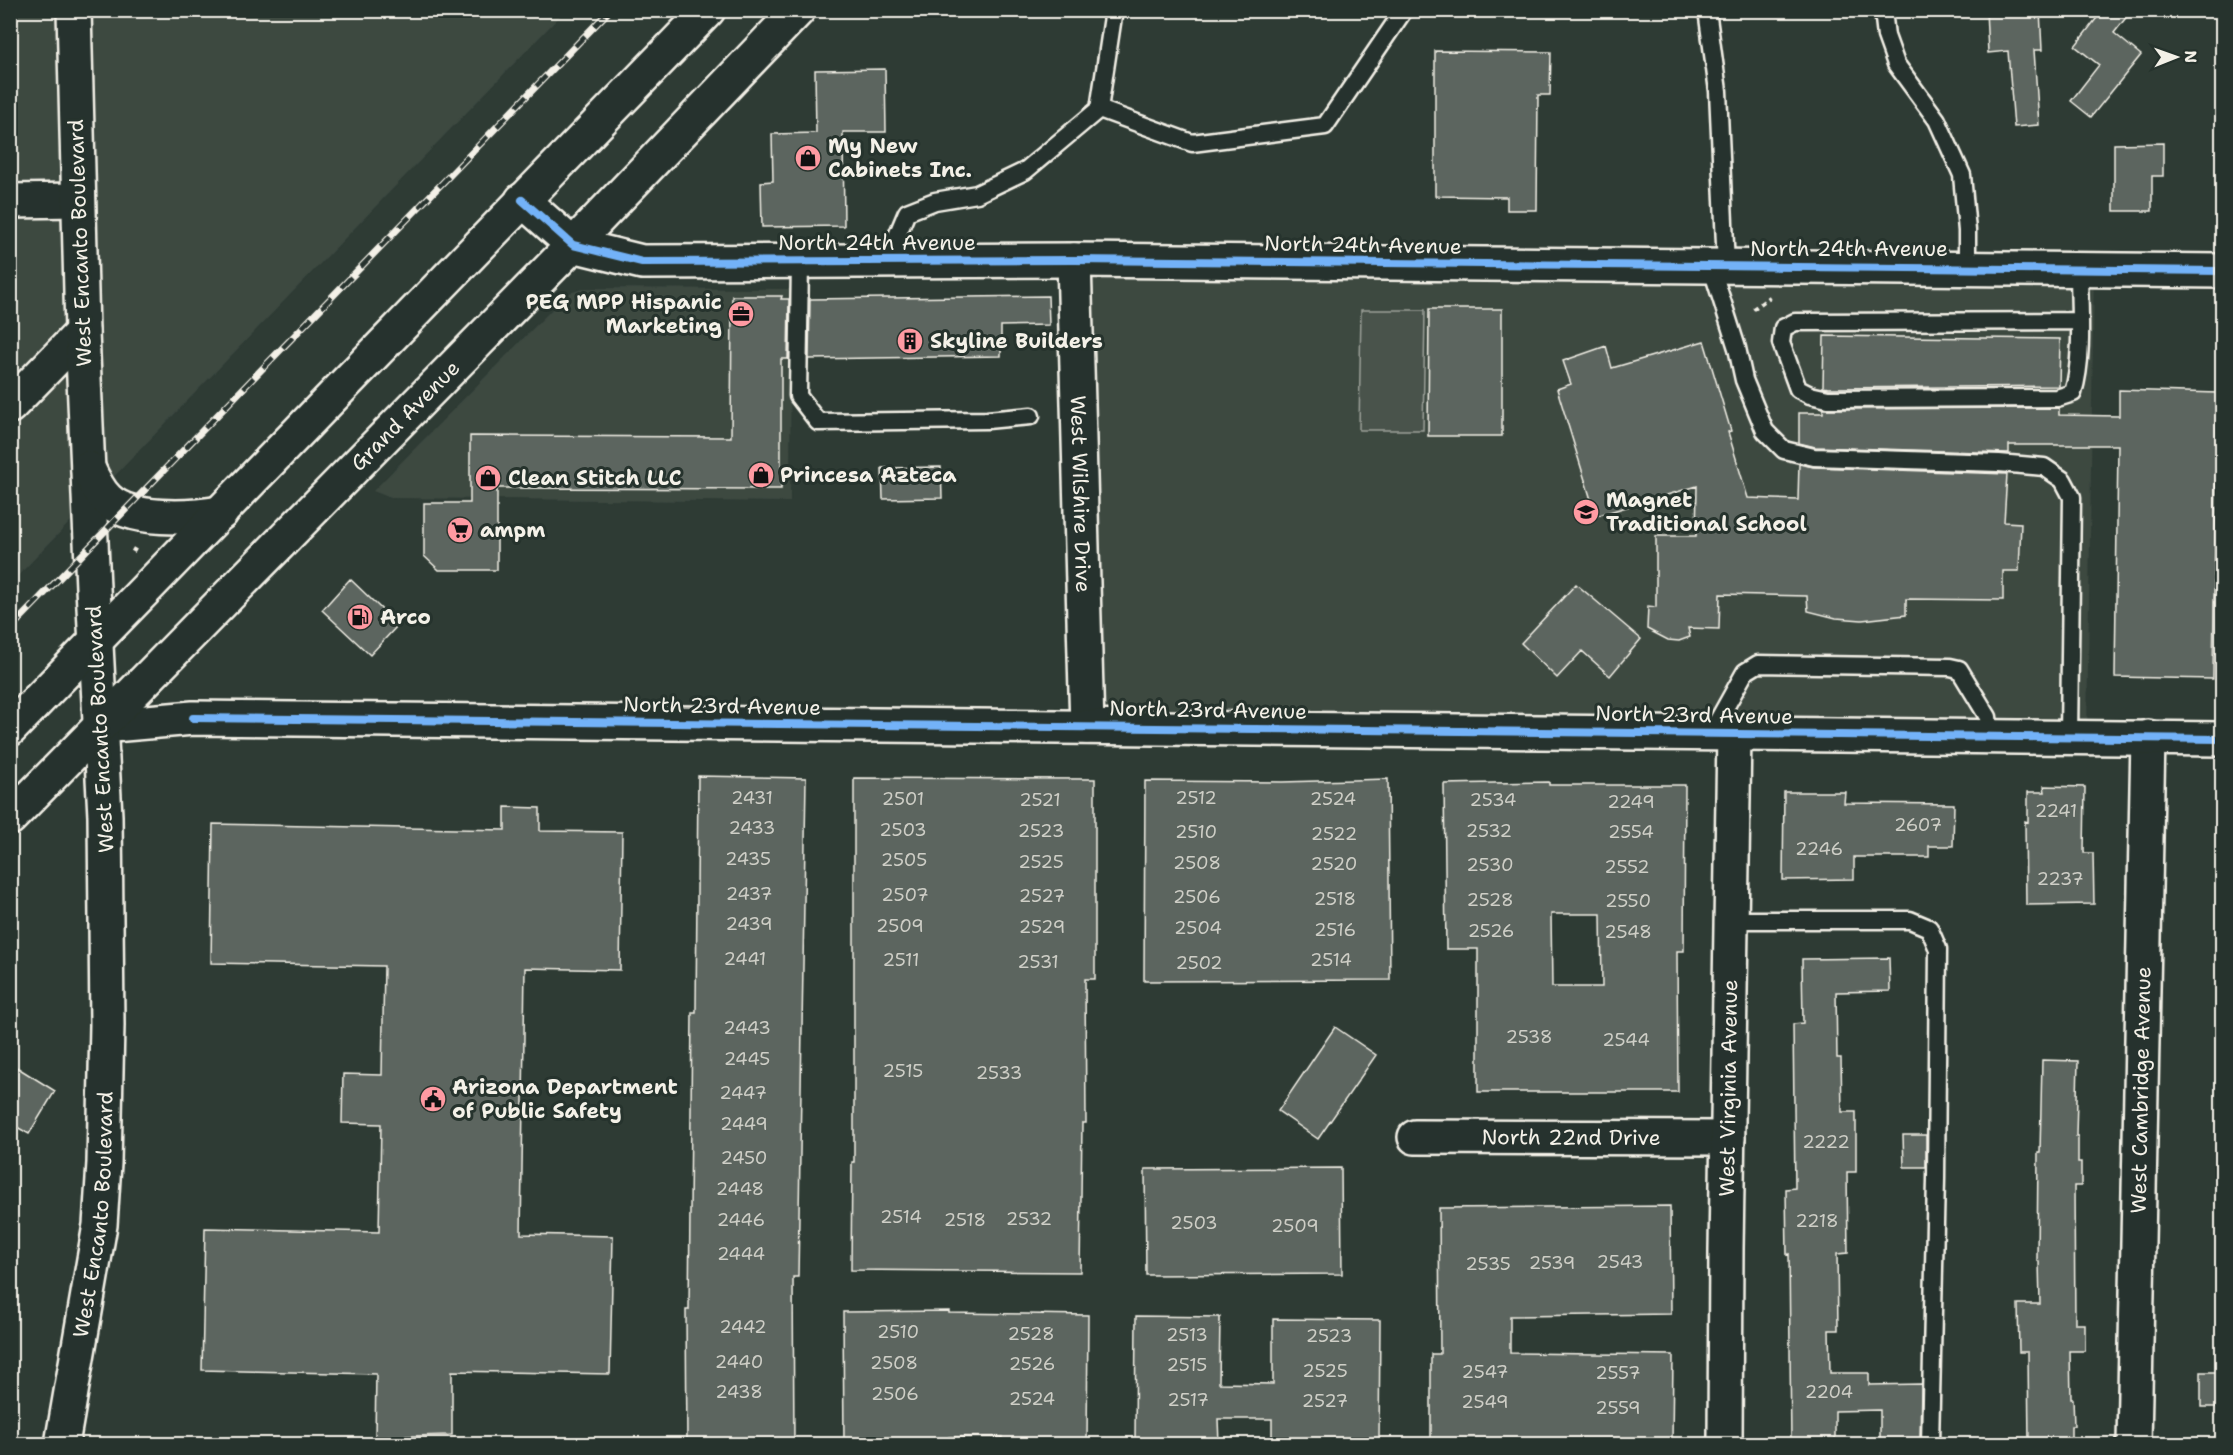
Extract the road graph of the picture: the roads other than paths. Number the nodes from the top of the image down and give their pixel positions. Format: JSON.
{"nodes":[{"id":1,"x":74,"y":10,"type":"edge"},
{"id":2,"x":708,"y":10,"type":"edge"},
{"id":3,"x":798,"y":10,"type":"edge"},
{"id":4,"x":1114,"y":10,"type":"edge"},
{"id":5,"x":1404,"y":10,"type":"edge"},
{"id":6,"x":1707,"y":10,"type":"edge"},
{"id":7,"x":1883,"y":10,"type":"edge"},
{"id":8,"x":1099,"y":109,"type":"junction"},
{"id":9,"x":78,"y":200,"type":"junction"},
{"id":10,"x":522,"y":200,"type":"junction"},
{"id":11,"x":10,"y":201,"type":"edge"},
{"id":12,"x":573,"y":245,"type":"junction"},
{"id":13,"x":1074,"y":260,"type":"junction"},
{"id":14,"x":800,"y":262,"type":"junction"},
{"id":15,"x":886,"y":262,"type":"junction"},
{"id":16,"x":1718,"y":266,"type":"junction"},
{"id":17,"x":1967,"y":268,"type":"junction"},
{"id":18,"x":2079,"y":269,"type":"junction"},
{"id":19,"x":2223,"y":271,"type":"edge"},
{"id":20,"x":2079,"y":321,"type":"junction"},
{"id":21,"x":82,"y":332,"type":"junction"},
{"id":22,"x":10,"y":406,"type":"edge"},
{"id":23,"x":1031,"y":416,"type":"dead end"},
{"id":24,"x":88,"y":468,"type":"junction"},
{"id":25,"x":220,"y":513,"type":"junction"},
{"id":26,"x":96,"y":644,"type":"junction"},
{"id":27,"x":101,"y":726,"type":"junction"},
{"id":28,"x":1087,"y":727,"type":"junction"},
{"id":29,"x":10,"y":729,"type":"edge"},
{"id":30,"x":1722,"y":733,"type":"junction"},
{"id":31,"x":1990,"y":735,"type":"junction"},
{"id":32,"x":2069,"y":736,"type":"junction"},
{"id":33,"x":2148,"y":737,"type":"junction"},
{"id":34,"x":2223,"y":739,"type":"edge"},
{"id":35,"x":10,"y":818,"type":"edge"},
{"id":36,"x":1732,"y":920,"type":"junction"},
{"id":37,"x":1415,"y":1137,"type":"dead end"},
{"id":38,"x":1728,"y":1138,"type":"junction"},
{"id":39,"x":62,"y":1444,"type":"edge"},
{"id":40,"x":1725,"y":1444,"type":"edge"},
{"id":41,"x":1930,"y":1444,"type":"edge"},
{"id":42,"x":2134,"y":1444,"type":"edge"}],
"edges":[{"from":1,"to":9,"type":"street","name":"West Encanto Boulevard"},
{"from":2,"to":10,"type":"street"},
{"from":3,"to":12,"type":"street","name":"Grand Avenue"},
{"from":4,"to":8,"type":"lane"},
{"from":5,"to":8,"type":"lane"},
{"from":6,"to":16,"type":"lane"},
{"from":7,"to":17,"type":"lane"},
{"from":8,"to":15,"type":"lane"},
{"from":9,"to":11,"type":"street"},
{"from":9,"to":21,"type":"street","name":"West Encanto Boulevard"},
{"from":10,"to":12,"type":"street","name":"North 24th Avenue"},
{"from":10,"to":25,"type":"street"},
{"from":12,"to":14,"type":"street","name":"North 24th Avenue"},
{"from":12,"to":27,"type":"street","name":"Grand Avenue"},
{"from":13,"to":15,"type":"street","name":"North 24th Avenue"},
{"from":13,"to":16,"type":"street","name":"North 24th Avenue"},
{"from":13,"to":28,"type":"street","name":"West Wilshire Drive"},
{"from":14,"to":15,"type":"street","name":"North 24th Avenue"},
{"from":14,"to":23,"type":"lane"},
{"from":16,"to":17,"type":"street","name":"North 24th Avenue"},
{"from":16,"to":32,"type":"lane"},
{"from":17,"to":18,"type":"street","name":"North 24th Avenue"},
{"from":18,"to":19,"type":"street","name":"North 24th Avenue"},
{"from":18,"to":20,"type":"lane"},
{"from":20,"to":20,"type":"lane"},
{"from":21,"to":22,"type":"street"},
{"from":21,"to":24,"type":"street","name":"West Encanto Boulevard"},
{"from":24,"to":25,"type":"street"},
{"from":24,"to":26,"type":"street","name":"West Encanto Boulevard"},
{"from":25,"to":26,"type":"street"},
{"from":26,"to":27,"type":"street","name":"West Encanto Boulevard"},
{"from":26,"to":29,"type":"street"},
{"from":27,"to":28,"type":"street","name":"North 23rd Avenue"},
{"from":27,"to":35,"type":"street","name":"Grand Avenue"},
{"from":27,"to":39,"type":"street","name":"West Encanto Boulevard"},
{"from":28,"to":30,"type":"street","name":"North 23rd Avenue"},
{"from":30,"to":31,"type":"street","name":"North 23rd Avenue"},
{"from":30,"to":31,"type":"lane"},
{"from":30,"to":36,"type":"street","name":"West Virginia Avenue"},
{"from":31,"to":32,"type":"street","name":"North 23rd Avenue"},
{"from":32,"to":33,"type":"street","name":"North 23rd Avenue"},
{"from":33,"to":34,"type":"street","name":"North 23rd Avenue"},
{"from":33,"to":42,"type":"street","name":"West Cambridge Avenue"},
{"from":36,"to":38,"type":"street","name":"West Virginia Avenue"},
{"from":36,"to":41,"type":"lane"},
{"from":37,"to":38,"type":"street","name":"North 22nd Drive"},
{"from":38,"to":40,"type":"street","name":"West Virginia Avenue"}]}
